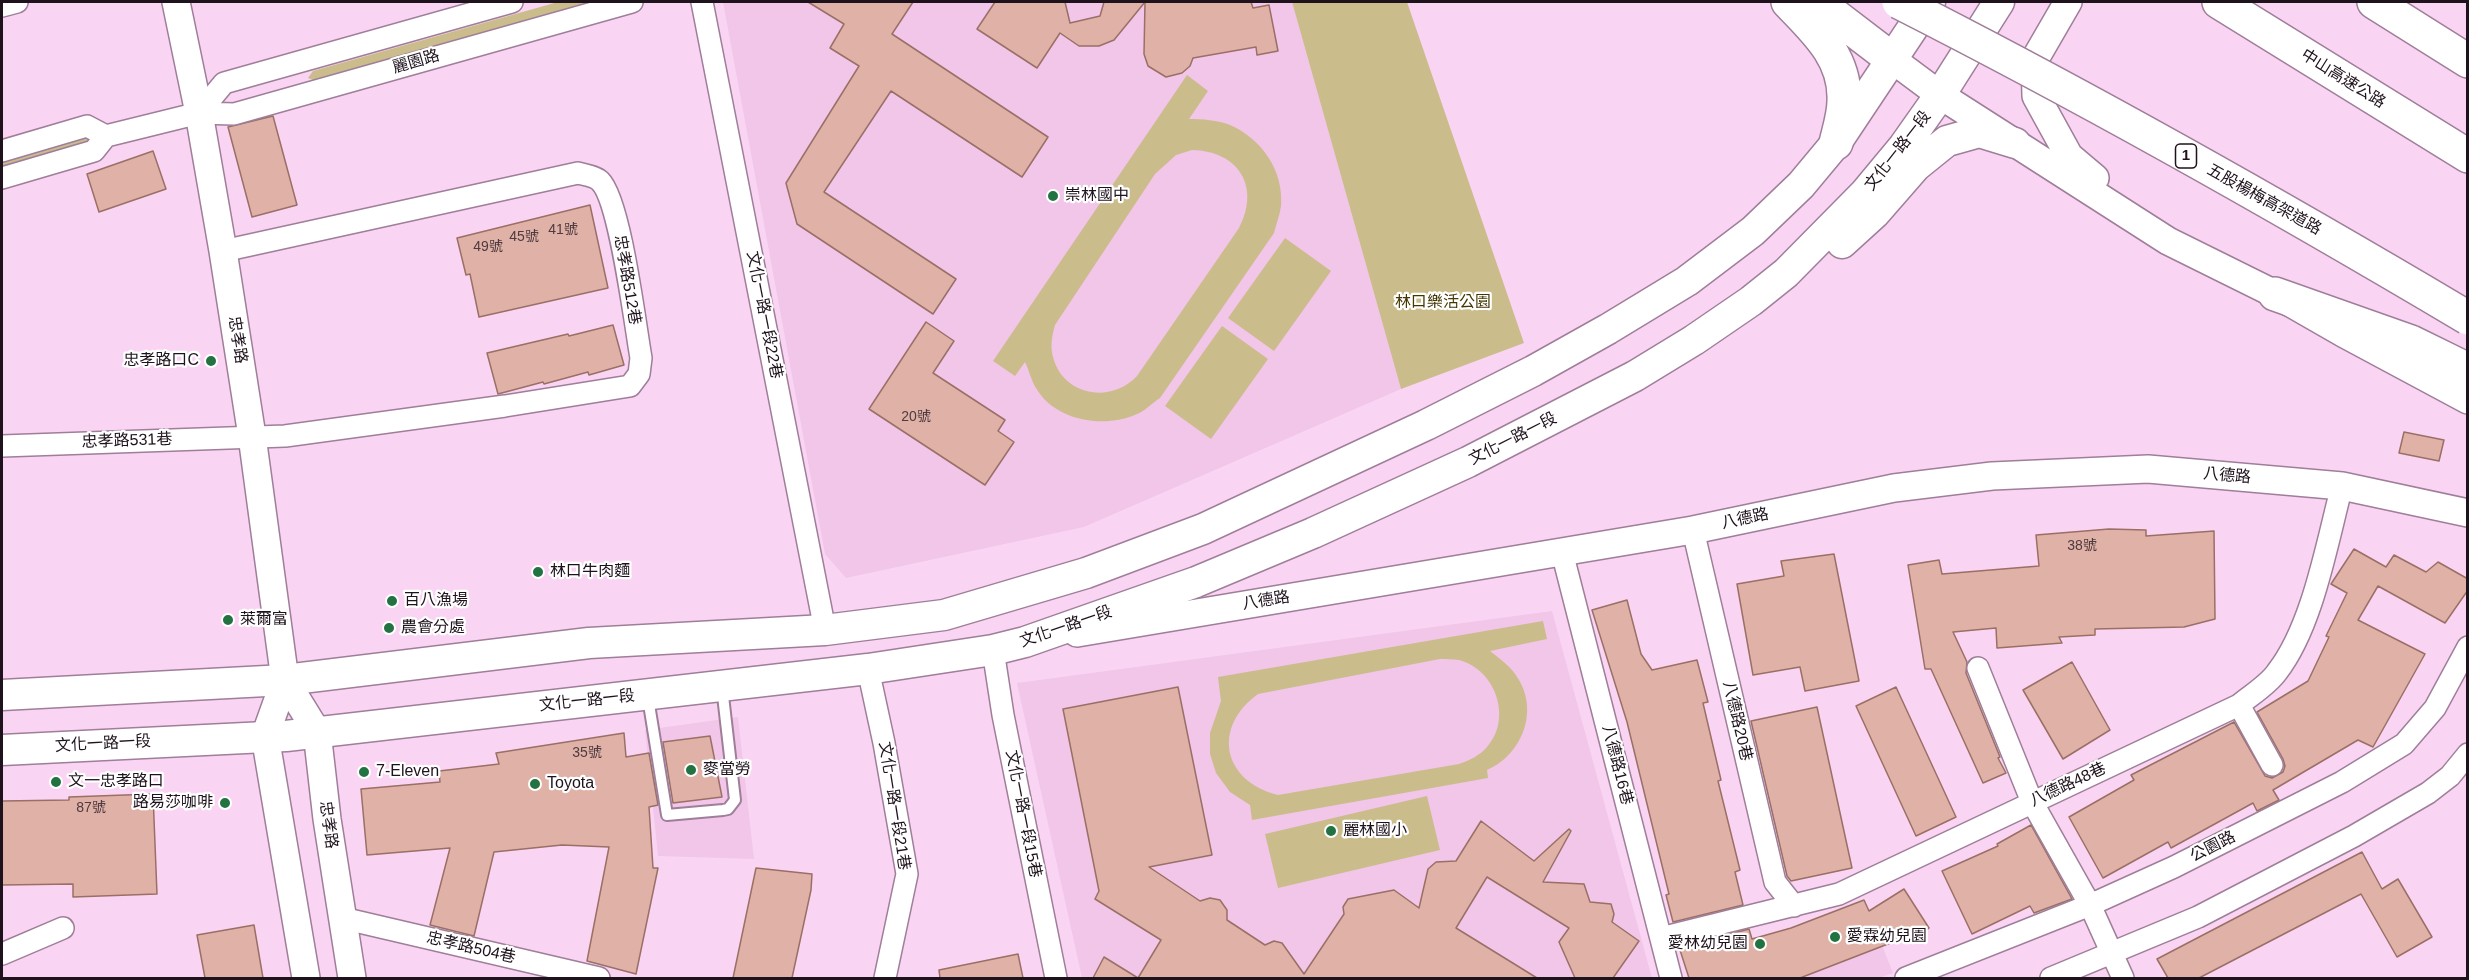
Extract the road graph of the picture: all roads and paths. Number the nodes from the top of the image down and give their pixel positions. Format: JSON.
{"nodes":[{"id":1,"x":17,"y":2,"type":"edge"},
{"id":2,"x":176,"y":2,"type":"edge"},
{"id":3,"x":512,"y":2,"type":"edge"},
{"id":4,"x":632,"y":2,"type":"edge"},
{"id":5,"x":702,"y":2,"type":"edge"},
{"id":6,"x":1788,"y":2,"type":"edge"},
{"id":7,"x":1817,"y":2,"type":"edge"},
{"id":8,"x":1899,"y":2,"type":"edge"},
{"id":9,"x":1930,"y":2,"type":"edge"},
{"id":10,"x":1999,"y":2,"type":"edge"},
{"id":11,"x":2068,"y":2,"type":"edge"},
{"id":12,"x":2219,"y":2,"type":"edge"},
{"id":13,"x":2374,"y":2,"type":"edge"},
{"id":14,"x":2,"y":6,"type":"edge"},
{"id":15,"x":1899,"y":50,"type":"junction"},
{"id":16,"x":2468,"y":61,"type":"edge"},
{"id":17,"x":1940,"y":95,"type":"junction"},
{"id":18,"x":199,"y":113,"type":"junction"},
{"id":19,"x":106,"y":136,"type":"junction"},
{"id":20,"x":2015,"y":143,"type":"junction"},
{"id":21,"x":1836,"y":144,"type":"junction"},
{"id":22,"x":2,"y":151,"type":"edge"},
{"id":23,"x":2468,"y":156,"type":"edge"},
{"id":24,"x":2,"y":178,"type":"edge"},
{"id":25,"x":2168,"y":241,"type":"junction"},
{"id":26,"x":223,"y":251,"type":"junction"},
{"id":27,"x":2275,"y":294,"type":"junction"},
{"id":28,"x":1751,"y":301,"type":"junction"},
{"id":29,"x":2468,"y":318,"type":"edge"},
{"id":30,"x":2468,"y":370,"type":"edge"},
{"id":31,"x":2468,"y":400,"type":"edge"},
{"id":32,"x":252,"y":436,"type":"junction"},
{"id":33,"x":2,"y":446,"type":"edge"},
{"id":34,"x":2342,"y":486,"type":"junction"},
{"id":35,"x":2468,"y":513,"type":"edge"},
{"id":36,"x":1692,"y":530,"type":"junction"},
{"id":37,"x":1562,"y":552,"type":"junction"},
{"id":38,"x":825,"y":630,"type":"junction"},
{"id":39,"x":1025,"y":642,"type":"junction"},
{"id":40,"x":2468,"y":646,"type":"edge"},
{"id":41,"x":993,"y":650,"type":"junction"},
{"id":42,"x":1978,"y":668,"type":"dead end"},
{"id":43,"x":868,"y":669,"type":"junction"},
{"id":44,"x":285,"y":680,"type":"junction"},
{"id":45,"x":722,"y":686,"type":"junction"},
{"id":46,"x":647,"y":694,"type":"junction"},
{"id":47,"x":2,"y":695,"type":"edge"},
{"id":48,"x":2239,"y":705,"type":"junction"},
{"id":49,"x":317,"y":732,"type":"junction"},
{"id":50,"x":265,"y":736,"type":"junction"},
{"id":51,"x":2,"y":750,"type":"edge"},
{"id":52,"x":2468,"y":754,"type":"edge"},
{"id":53,"x":2272,"y":765,"type":"dead end"},
{"id":54,"x":2032,"y":802,"type":"junction"},
{"id":55,"x":2090,"y":905,"type":"junction"},
{"id":56,"x":1794,"y":906,"type":"junction"},
{"id":57,"x":342,"y":918,"type":"junction"},
{"id":58,"x":63,"y":928,"type":"dead end"},
{"id":59,"x":1661,"y":938,"type":"junction"},
{"id":60,"x":2111,"y":953,"type":"junction"},
{"id":61,"x":2,"y":954,"type":"edge"},
{"id":62,"x":306,"y":978,"type":"edge"},
{"id":63,"x":352,"y":978,"type":"edge"},
{"id":64,"x":599,"y":978,"type":"edge"},
{"id":65,"x":885,"y":978,"type":"edge"},
{"id":66,"x":1056,"y":978,"type":"edge"},
{"id":67,"x":1671,"y":978,"type":"edge"},
{"id":68,"x":1906,"y":978,"type":"edge"},
{"id":69,"x":2050,"y":978,"type":"edge"},
{"id":70,"x":2123,"y":978,"type":"edge"}],
"edges":[{"from":1,"to":14,"type":"street"},
{"from":2,"to":18,"type":"street","name":"忠孝路"},
{"from":3,"to":18,"type":"street","name":"麗園路"},
{"from":4,"to":18,"type":"street","name":"麗園路"},
{"from":5,"to":38,"type":"street","name":"文化一路一段22巷"},
{"from":6,"to":21,"type":"highway"},
{"from":7,"to":15,"type":"highway"},
{"from":8,"to":29,"type":"highway","name":"五股楊梅高架道路","number":"1","bridge":true},
{"from":9,"to":15,"type":"main road"},
{"from":10,"to":17,"type":"main road","name":"文化一路一段"},
{"from":11,"to":25,"type":"street"},
{"from":12,"to":23,"type":"highway","name":"中山高速公路"},
{"from":13,"to":16,"type":"highway"},
{"from":15,"to":17,"type":"street"},
{"from":15,"to":21,"type":"main road"},
{"from":17,"to":20,"type":"street"},
{"from":17,"to":28,"type":"main road","name":"文化一路一段"},
{"from":18,"to":19,"type":"street","name":"麗園路"},
{"from":18,"to":26,"type":"street","name":"忠孝路"},
{"from":19,"to":22,"type":"street","name":"麗園路"},
{"from":19,"to":24,"type":"street","name":"麗園路"},
{"from":20,"to":25,"type":"street"},
{"from":20,"to":28,"type":"main road"},
{"from":21,"to":38,"type":"main road"},
{"from":25,"to":27,"type":"street"},
{"from":26,"to":32,"type":"street","name":"忠孝路"},
{"from":26,"to":32,"type":"street","name":"忠孝路512巷"},
{"from":27,"to":30,"type":"highway"},
{"from":27,"to":31,"type":"street"},
{"from":28,"to":39,"type":"main road","name":"文化一路一段"},
{"from":32,"to":33,"type":"street","name":"忠孝路531巷"},
{"from":32,"to":44,"type":"street","name":"忠孝路"},
{"from":34,"to":35,"type":"street","name":"八德路"},
{"from":34,"to":36,"type":"street","name":"八德路"},
{"from":34,"to":48,"type":"street","name":"八德路48巷"},
{"from":36,"to":37,"type":"street","name":"八德路"},
{"from":36,"to":56,"type":"street","name":"八德路20巷"},
{"from":37,"to":39,"type":"street","name":"八德路"},
{"from":37,"to":59,"type":"street","name":"八德路16巷"},
{"from":38,"to":44,"type":"main road"},
{"from":39,"to":41,"type":"main road","name":"文化一路一段"},
{"from":40,"to":55,"type":"street","name":"公園路"},
{"from":41,"to":43,"type":"main road","name":"文化一路一段"},
{"from":41,"to":66,"type":"street","name":"文化一路一段15巷"},
{"from":42,"to":54,"type":"street"},
{"from":43,"to":45,"type":"main road","name":"文化一路一段"},
{"from":43,"to":65,"type":"street","name":"文化一路一段21巷"},
{"from":44,"to":47,"type":"main road"},
{"from":44,"to":49,"type":"street","name":"忠孝路"},
{"from":44,"to":50,"type":"street","name":"忠孝路"},
{"from":45,"to":46,"type":"main road","name":"文化一路一段"},
{"from":45,"to":46,"type":"lane"},
{"from":46,"to":49,"type":"main road","name":"文化一路一段"},
{"from":48,"to":53,"type":"street"},
{"from":48,"to":54,"type":"street","name":"八德路48巷"},
{"from":49,"to":50,"type":"main road","name":"文化一路一段"},
{"from":49,"to":57,"type":"street","name":"忠孝路"},
{"from":50,"to":51,"type":"main road","name":"文化一路一段"},
{"from":50,"to":62,"type":"street","name":"忠孝路"},
{"from":52,"to":60,"type":"street"},
{"from":54,"to":55,"type":"street"},
{"from":54,"to":56,"type":"street","name":"八德路48巷"},
{"from":55,"to":60,"type":"street"},
{"from":55,"to":68,"type":"street","name":"公園路"},
{"from":56,"to":59,"type":"street","name":"八德路48巷"},
{"from":57,"to":63,"type":"street","name":"忠孝路"},
{"from":57,"to":64,"type":"street","name":"忠孝路504巷"},
{"from":58,"to":61,"type":"street"},
{"from":59,"to":67,"type":"street","name":"八德路16巷"},
{"from":60,"to":69,"type":"street"},
{"from":60,"to":70,"type":"street"}]}
